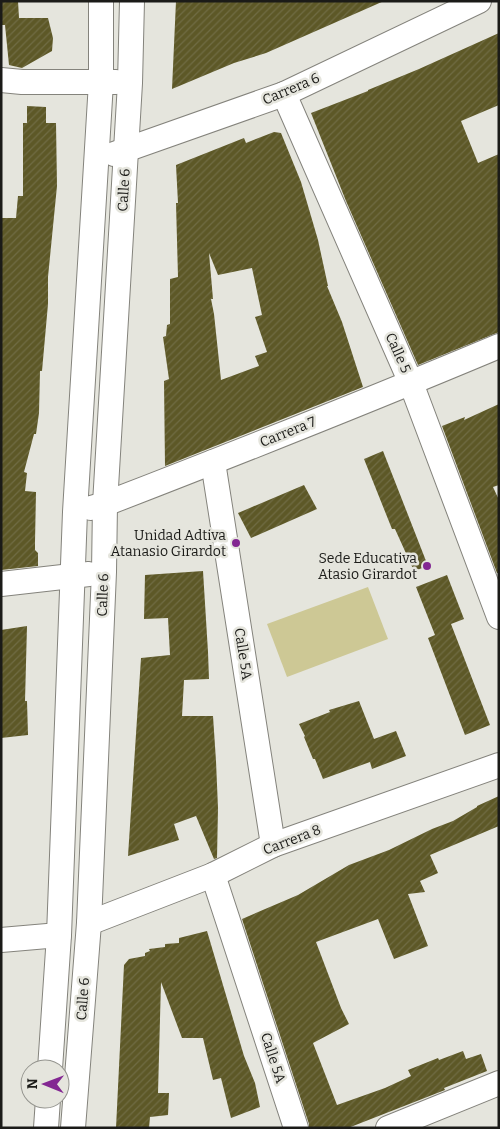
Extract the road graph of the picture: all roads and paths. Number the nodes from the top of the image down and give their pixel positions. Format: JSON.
{"nodes":[{"id":1,"x":102,"y":1,"type":"edge"},
{"id":2,"x":132,"y":1,"type":"edge"},
{"id":3,"x":479,"y":1,"type":"edge"},
{"id":4,"x":1,"y":80,"type":"edge"},
{"id":5,"x":101,"y":82,"type":"junction"},
{"id":6,"x":130,"y":82,"type":"junction"},
{"id":7,"x":284,"y":94,"type":"junction"},
{"id":8,"x":126,"y":149,"type":"junction"},
{"id":9,"x":96,"y":160,"type":"junction"},
{"id":10,"x":499,"y":346,"type":"edge"},
{"id":11,"x":411,"y":383,"type":"junction"},
{"id":12,"x":213,"y":462,"type":"junction"},
{"id":13,"x":105,"y":504,"type":"junction"},
{"id":14,"x":75,"y":512,"type":"junction"},
{"id":15,"x":104,"y":572,"type":"junction"},
{"id":16,"x":73,"y":575,"type":"junction"},
{"id":17,"x":1,"y":584,"type":"edge"},
{"id":18,"x":499,"y":618,"type":"edge"},
{"id":19,"x":499,"y":765,"type":"edge"},
{"id":20,"x":273,"y":846,"type":"junction"},
{"id":21,"x":213,"y":875,"type":"junction"},
{"id":22,"x":88,"y":923,"type":"junction"},
{"id":23,"x":60,"y":936,"type":"junction"},
{"id":24,"x":1,"y":940,"type":"edge"},
{"id":25,"x":51,"y":1059,"type":"edge"},
{"id":26,"x":499,"y":1083,"type":"edge"},
{"id":27,"x":47,"y":1109,"type":"edge"},
{"id":28,"x":46,"y":1128,"type":"edge"},
{"id":29,"x":73,"y":1128,"type":"edge"},
{"id":30,"x":296,"y":1128,"type":"edge"},
{"id":31,"x":388,"y":1128,"type":"edge"}],
"edges":[{"from":1,"to":5,"type":"street","name":"Calle 6"},
{"from":2,"to":6,"type":"street","name":"Calle 6"},
{"from":3,"to":7,"type":"street","name":"Carrera 6"},
{"from":4,"to":5,"type":"street"},
{"from":5,"to":6,"type":"street"},
{"from":5,"to":9,"type":"street","name":"Calle 6"},
{"from":6,"to":8,"type":"street","name":"Calle 6"},
{"from":7,"to":8,"type":"street","name":"Carrera 6"},
{"from":7,"to":11,"type":"street","name":"Calle 5"},
{"from":8,"to":9,"type":"street","name":"Carrera 6"},
{"from":8,"to":13,"type":"street","name":"Calle 6"},
{"from":9,"to":14,"type":"street","name":"Calle 6"},
{"from":10,"to":11,"type":"street","name":"Carrera 7"},
{"from":11,"to":12,"type":"street","name":"Carrera 7"},
{"from":11,"to":18,"type":"street","name":"Calle 5"},
{"from":12,"to":13,"type":"street","name":"Carrera 7"},
{"from":12,"to":20,"type":"street","name":"Calle 5A"},
{"from":13,"to":14,"type":"street","name":"Carrera 7"},
{"from":13,"to":15,"type":"street","name":"Calle 6"},
{"from":14,"to":16,"type":"street","name":"Calle 6"},
{"from":15,"to":16,"type":"street"},
{"from":15,"to":22,"type":"street","name":"Calle 6"},
{"from":16,"to":17,"type":"street"},
{"from":16,"to":23,"type":"street","name":"Calle 6"},
{"from":19,"to":20,"type":"street","name":"Carrera 8"},
{"from":20,"to":21,"type":"street","name":"Carrera 8"},
{"from":21,"to":22,"type":"street","name":"Carrera 8"},
{"from":21,"to":30,"type":"street","name":"Calle 5A"},
{"from":22,"to":29,"type":"street","name":"Calle 6"},
{"from":23,"to":24,"type":"street"},
{"from":23,"to":25,"type":"street","name":"Calle 6"},
{"from":26,"to":31,"type":"street"},
{"from":27,"to":28,"type":"street"}]}
